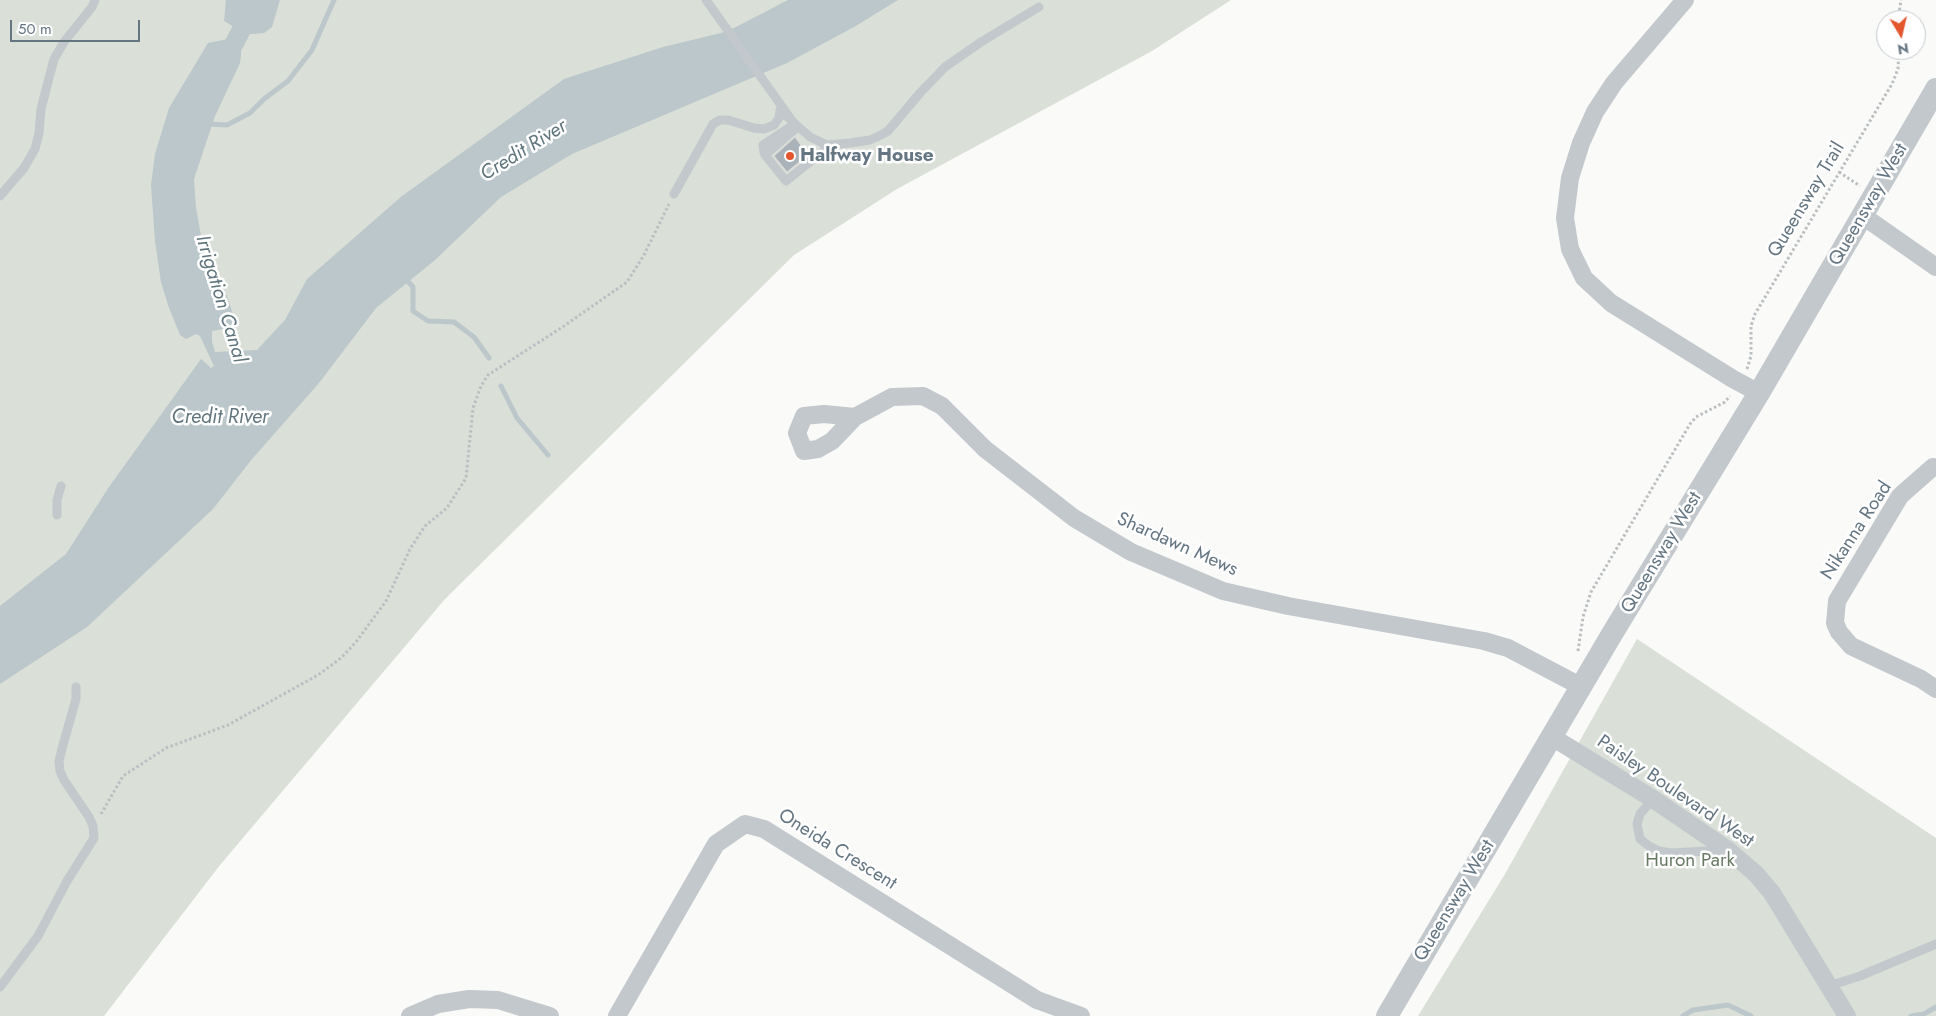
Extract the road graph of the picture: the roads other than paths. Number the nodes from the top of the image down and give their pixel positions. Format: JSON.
{"nodes":[{"id":1,"x":95,"y":0,"type":"edge"},
{"id":2,"x":706,"y":0,"type":"edge"},
{"id":3,"x":1685,"y":0,"type":"edge"},
{"id":4,"x":1039,"y":7,"type":"dead end"},
{"id":5,"x":1936,"y":89,"type":"edge"},
{"id":6,"x":793,"y":122,"type":"junction"},
{"id":7,"x":827,"y":144,"type":"junction"},
{"id":8,"x":764,"y":152,"type":"dead end"},
{"id":9,"x":674,"y":194,"type":"road end"},
{"id":10,"x":0,"y":196,"type":"edge"},
{"id":11,"x":1863,"y":216,"type":"junction"},
{"id":12,"x":1936,"y":267,"type":"edge"},
{"id":13,"x":1759,"y":393,"type":"junction"},
{"id":14,"x":855,"y":417,"type":"dead end"},
{"id":15,"x":1933,"y":467,"type":"dead end"},
{"id":16,"x":61,"y":486,"type":"dead end"},
{"id":17,"x":57,"y":515,"type":"dead end"},
{"id":18,"x":76,"y":687,"type":"dead end"},
{"id":19,"x":1582,"y":687,"type":"junction"},
{"id":20,"x":1936,"y":689,"type":"edge"},
{"id":21,"x":1552,"y":737,"type":"junction"},
{"id":22,"x":1653,"y":799,"type":"junction"},
{"id":23,"x":1728,"y":850,"type":"junction"},
{"id":24,"x":1936,"y":944,"type":"edge"},
{"id":25,"x":1829,"y":986,"type":"junction"},
{"id":26,"x":0,"y":987,"type":"edge"},
{"id":27,"x":410,"y":1016,"type":"edge"},
{"id":28,"x":550,"y":1016,"type":"edge"},
{"id":29,"x":617,"y":1016,"type":"edge"},
{"id":30,"x":1082,"y":1016,"type":"edge"},
{"id":31,"x":1387,"y":1016,"type":"edge"},
{"id":32,"x":1847,"y":1016,"type":"edge"}],
"edges":[{"from":1,"to":10,"type":"lane"},
{"from":2,"to":6,"type":"lane"},
{"from":3,"to":13,"type":"street"},
{"from":4,"to":7,"type":"lane"},
{"from":5,"to":11,"type":"street","name":"Queensway West"},
{"from":6,"to":7,"type":"lane"},
{"from":6,"to":9,"type":"lane"},
{"from":7,"to":8,"type":"lane"},
{"from":11,"to":12,"type":"street"},
{"from":11,"to":13,"type":"street","name":"Queensway West"},
{"from":13,"to":19,"type":"street","name":"Queensway West"},
{"from":14,"to":19,"type":"street","name":"Shardawn Mews"},
{"from":15,"to":20,"type":"street","name":"Nikanna Road"},
{"from":16,"to":17,"type":"lane"},
{"from":18,"to":26,"type":"lane"},
{"from":19,"to":21,"type":"street","name":"Queensway West"},
{"from":21,"to":22,"type":"street","name":"Paisley Boulevard West"},
{"from":21,"to":31,"type":"street","name":"Queensway West"},
{"from":22,"to":23,"type":"street","name":"Paisley Boulevard West"},
{"from":22,"to":23,"type":"lane"},
{"from":23,"to":25,"type":"street","name":"Paisley Boulevard West"},
{"from":24,"to":25,"type":"lane"},
{"from":25,"to":32,"type":"street","name":"Paisley Boulevard West"},
{"from":27,"to":28,"type":"street"},
{"from":29,"to":30,"type":"street","name":"Oneida Crescent"}]}
